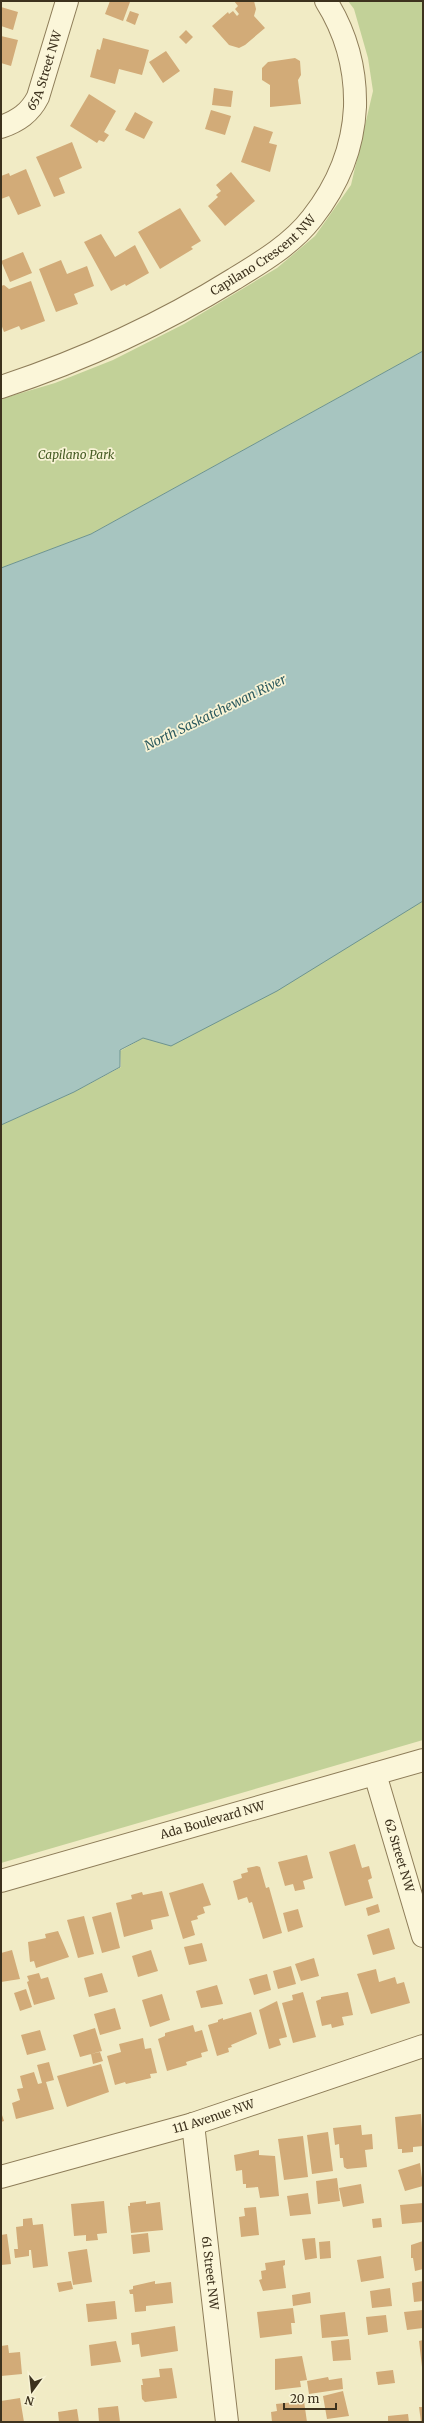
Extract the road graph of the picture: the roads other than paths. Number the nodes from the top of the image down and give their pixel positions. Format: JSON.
{"nodes":[{"id":1,"x":67,"y":1,"type":"edge"},
{"id":2,"x":326,"y":1,"type":"edge"},
{"id":3,"x":2,"y":126,"type":"edge"},
{"id":4,"x":1,"y":387,"type":"edge"},
{"id":5,"x":423,"y":1760,"type":"edge"},
{"id":6,"x":375,"y":1774,"type":"junction"},
{"id":7,"x":1,"y":1881,"type":"edge"},
{"id":8,"x":423,"y":1936,"type":"edge"},
{"id":9,"x":423,"y":2046,"type":"edge"},
{"id":10,"x":193,"y":2124,"type":"junction"},
{"id":11,"x":1,"y":2177,"type":"edge"},
{"id":12,"x":227,"y":2422,"type":"edge"}],
"edges":[{"from":1,"to":3,"type":"street","name":"65A Street NW"},
{"from":2,"to":4,"type":"street","name":"Capilano Crescent NW"},
{"from":5,"to":6,"type":"street","name":"Ada Boulevard NW"},
{"from":6,"to":7,"type":"street","name":"Ada Boulevard NW"},
{"from":6,"to":8,"type":"street","name":"62 Street NW"},
{"from":9,"to":10,"type":"street","name":"111 Avenue NW"},
{"from":10,"to":11,"type":"street","name":"111 Avenue NW"},
{"from":10,"to":12,"type":"street","name":"61 Street NW"}]}
